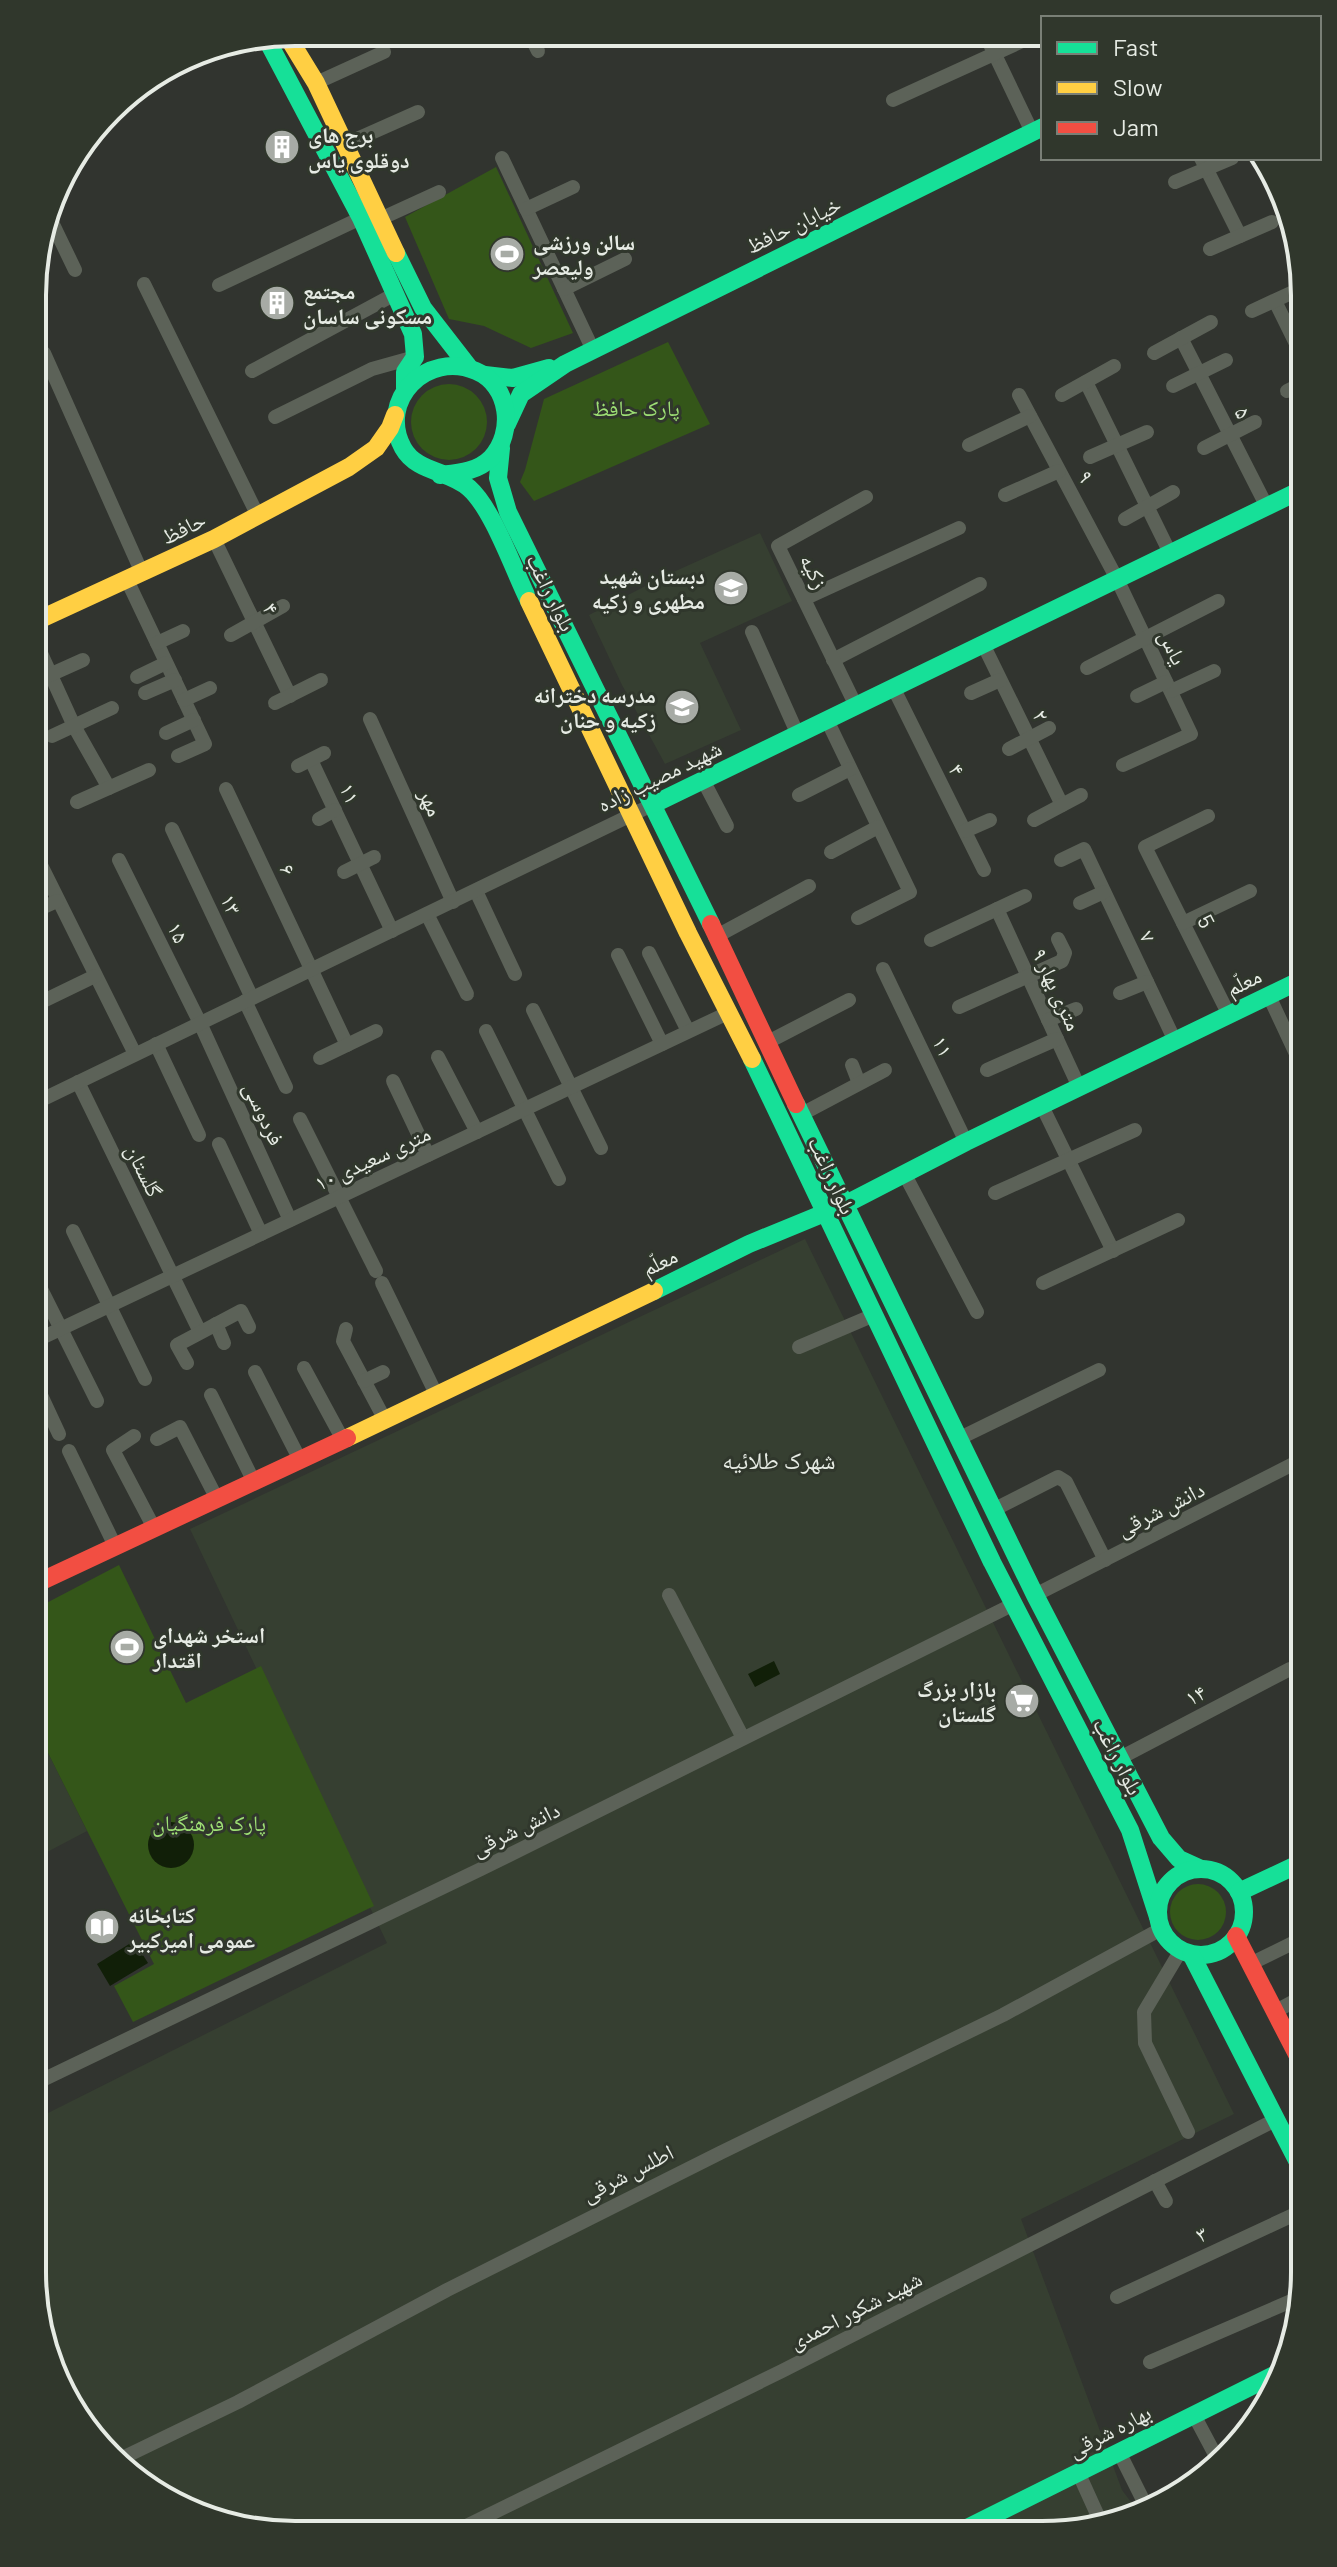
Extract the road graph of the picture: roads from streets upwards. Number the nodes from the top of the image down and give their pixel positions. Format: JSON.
{"nodes":[{"id":1,"x":293,"y":46,"type":"edge"},
{"id":2,"x":536,"y":46,"type":"edge"},
{"id":3,"x":991,"y":46,"type":"edge"},
{"id":4,"x":1012,"y":46,"type":"edge"},
{"id":5,"x":271,"y":47,"type":"edge"},
{"id":6,"x":538,"y":51,"type":"dead end"},
{"id":7,"x":384,"y":52,"type":"dead end"},
{"id":8,"x":995,"y":54,"type":"junction"},
{"id":9,"x":316,"y":83,"type":"junction"},
{"id":10,"x":893,"y":100,"type":"dead end"},
{"id":11,"x":418,"y":112,"type":"dead end"},
{"id":12,"x":1038,"y":130,"type":"edge"},
{"id":13,"x":346,"y":144,"type":"junction"},
{"id":14,"x":502,"y":158,"type":"dead end"},
{"id":15,"x":1204,"y":164,"type":"edge"},
{"id":16,"x":1175,"y":182,"type":"dead end"},
{"id":17,"x":573,"y":187,"type":"dead end"},
{"id":18,"x":439,"y":192,"type":"dead end"},
{"id":19,"x":526,"y":209,"type":"junction"},
{"id":20,"x":370,"y":218,"type":"junction"},
{"id":21,"x":1272,"y":222,"type":"dead end"},
{"id":22,"x":55,"y":228,"type":"edge"},
{"id":23,"x":1240,"y":236,"type":"junction"},
{"id":24,"x":1210,"y":249,"type":"dead end"},
{"id":25,"x":625,"y":259,"type":"dead end"},
{"id":26,"x":75,"y":270,"type":"dead end"},
{"id":27,"x":144,"y":284,"type":"dead end"},
{"id":28,"x":219,"y":285,"type":"dead end"},
{"id":29,"x":564,"y":289,"type":"junction"},
{"id":30,"x":1291,"y":293,"type":"edge"},
{"id":31,"x":395,"y":294,"type":"junction"},
{"id":32,"x":1275,"y":301,"type":"junction"},
{"id":33,"x":1252,"y":311,"type":"dead end"},
{"id":34,"x":1211,"y":322,"type":"dead end"},
{"id":35,"x":1291,"y":333,"type":"edge"},
{"id":36,"x":1181,"y":338,"type":"junction"},
{"id":37,"x":593,"y":350,"type":"junction"},
{"id":38,"x":1154,"y":353,"type":"dead end"},
{"id":39,"x":415,"y":357,"type":"junction"},
{"id":40,"x":46,"y":358,"type":"edge"},
{"id":41,"x":1226,"y":360,"type":"dead end"},
{"id":42,"x":565,"y":364,"type":"junction"},
{"id":43,"x":1114,"y":366,"type":"dead end"},
{"id":44,"x":476,"y":370,"type":"junction"},
{"id":45,"x":252,"y":371,"type":"dead end"},
{"id":46,"x":1199,"y":373,"type":"junction"},
{"id":47,"x":1086,"y":382,"type":"junction"},
{"id":48,"x":1173,"y":386,"type":"dead end"},
{"id":49,"x":1291,"y":389,"type":"edge"},
{"id":50,"x":1287,"y":391,"type":"dead end"},
{"id":51,"x":1019,"y":395,"type":"dead end"},
{"id":52,"x":1062,"y":395,"type":"dead end"},
{"id":53,"x":402,"y":402,"type":"junction"},
{"id":54,"x":1030,"y":416,"type":"junction"},
{"id":55,"x":275,"y":417,"type":"dead end"},
{"id":56,"x":1255,"y":422,"type":"dead end"},
{"id":57,"x":507,"y":424,"type":"junction"},
{"id":58,"x":1147,"y":432,"type":"dead end"},
{"id":59,"x":1231,"y":435,"type":"junction"},
{"id":60,"x":502,"y":445,"type":"junction"},
{"id":61,"x":969,"y":445,"type":"dead end"},
{"id":62,"x":1117,"y":445,"type":"junction"},
{"id":63,"x":1204,"y":448,"type":"dead end"},
{"id":64,"x":1090,"y":457,"type":"dead end"},
{"id":65,"x":349,"y":467,"type":"junction"},
{"id":66,"x":431,"y":471,"type":"junction"},
{"id":67,"x":1059,"y":471,"type":"junction"},
{"id":68,"x":1173,"y":492,"type":"dead end"},
{"id":69,"x":1005,"y":495,"type":"dead end"},
{"id":70,"x":1291,"y":495,"type":"edge"},
{"id":71,"x":866,"y":497,"type":"dead end"},
{"id":72,"x":1147,"y":507,"type":"junction"},
{"id":73,"x":1267,"y":507,"type":"junction"},
{"id":74,"x":258,"y":516,"type":"junction"},
{"id":75,"x":1125,"y":519,"type":"dead end"},
{"id":76,"x":959,"y":528,"type":"dead end"},
{"id":77,"x":214,"y":539,"type":"junction"},
{"id":78,"x":1170,"y":553,"type":"junction"},
{"id":79,"x":134,"y":576,"type":"junction"},
{"id":80,"x":1117,"y":579,"type":"junction"},
{"id":81,"x":980,"y":584,"type":"dead end"},
{"id":82,"x":804,"y":599,"type":"junction"},
{"id":83,"x":1218,"y":601,"type":"dead end"},
{"id":84,"x":283,"y":606,"type":"dead end"},
{"id":85,"x":46,"y":616,"type":"edge"},
{"id":86,"x":254,"y":622,"type":"junction"},
{"id":87,"x":183,"y":631,"type":"dead end"},
{"id":88,"x":752,"y":632,"type":"dead end"},
{"id":89,"x":231,"y":635,"type":"dead end"},
{"id":90,"x":1146,"y":639,"type":"junction"},
{"id":91,"x":157,"y":643,"type":"junction"},
{"id":92,"x":983,"y":644,"type":"junction"},
{"id":93,"x":83,"y":660,"type":"dead end"},
{"id":94,"x":833,"y":660,"type":"junction"},
{"id":95,"x":166,"y":663,"type":"junction"},
{"id":96,"x":46,"y":664,"type":"edge"},
{"id":97,"x":1087,"y":668,"type":"dead end"},
{"id":98,"x":1214,"y":671,"type":"dead end"},
{"id":99,"x":51,"y":675,"type":"junction"},
{"id":100,"x":46,"y":677,"type":"edge"},
{"id":101,"x":137,"y":677,"type":"dead end"},
{"id":102,"x":175,"y":680,"type":"junction"},
{"id":103,"x":321,"y":680,"type":"dead end"},
{"id":104,"x":1000,"y":680,"type":"junction"},
{"id":105,"x":1168,"y":686,"type":"junction"},
{"id":106,"x":893,"y":687,"type":"junction"},
{"id":107,"x":210,"y":688,"type":"dead end"},
{"id":108,"x":145,"y":693,"type":"dead end"},
{"id":109,"x":971,"y":693,"type":"dead end"},
{"id":110,"x":290,"y":696,"type":"junction"},
{"id":111,"x":1137,"y":696,"type":"dead end"},
{"id":112,"x":184,"y":700,"type":"junction"},
{"id":113,"x":275,"y":703,"type":"dead end"},
{"id":114,"x":856,"y":706,"type":"junction"},
{"id":115,"x":112,"y":708,"type":"dead end"},
{"id":116,"x":370,"y":719,"type":"dead end"},
{"id":117,"x":194,"y":720,"type":"junction"},
{"id":118,"x":827,"y":720,"type":"junction"},
{"id":119,"x":74,"y":726,"type":"junction"},
{"id":120,"x":1049,"y":728,"type":"dead end"},
{"id":121,"x":166,"y":733,"type":"dead end"},
{"id":122,"x":798,"y":735,"type":"junction"},
{"id":123,"x":52,"y":736,"type":"dead end"},
{"id":124,"x":1029,"y":738,"type":"junction"},
{"id":125,"x":1009,"y":749,"type":"dead end"},
{"id":126,"x":178,"y":756,"type":"dead end"},
{"id":127,"x":311,"y":760,"type":"dead end"},
{"id":128,"x":1123,"y":765,"type":"dead end"},
{"id":129,"x":850,"y":769,"type":"junction"},
{"id":130,"x":149,"y":770,"type":"dead end"},
{"id":131,"x":703,"y":780,"type":"junction"},
{"id":132,"x":109,"y":788,"type":"junction"},
{"id":133,"x":226,"y":789,"type":"dead end"},
{"id":134,"x":799,"y":795,"type":"dead end"},
{"id":135,"x":1081,"y":795,"type":"dead end"},
{"id":136,"x":77,"y":802,"type":"dead end"},
{"id":137,"x":654,"y":804,"type":"junction"},
{"id":138,"x":1062,"y":805,"type":"junction"},
{"id":139,"x":335,"y":810,"type":"junction"},
{"id":140,"x":632,"y":814,"type":"junction"},
{"id":141,"x":1208,"y":816,"type":"dead end"},
{"id":142,"x":319,"y":819,"type":"dead end"},
{"id":143,"x":990,"y":820,"type":"dead end"},
{"id":144,"x":1034,"y":820,"type":"dead end"},
{"id":145,"x":727,"y":826,"type":"dead end"},
{"id":146,"x":878,"y":827,"type":"junction"},
{"id":147,"x":172,"y":829,"type":"dead end"},
{"id":148,"x":965,"y":831,"type":"junction"},
{"id":149,"x":831,"y":852,"type":"dead end"},
{"id":150,"x":119,"y":860,"type":"dead end"},
{"id":151,"x":367,"y":860,"type":"junction"},
{"id":152,"x":1061,"y":860,"type":"dead end"},
{"id":153,"x":984,"y":870,"type":"dead end"},
{"id":154,"x":344,"y":872,"type":"dead end"},
{"id":155,"x":46,"y":877,"type":"edge"},
{"id":156,"x":809,"y":886,"type":"dead end"},
{"id":157,"x":476,"y":891,"type":"junction"},
{"id":158,"x":1250,"y":891,"type":"dead end"},
{"id":159,"x":1104,"y":892,"type":"junction"},
{"id":160,"x":1025,"y":896,"type":"dead end"},
{"id":161,"x":57,"y":901,"type":"junction"},
{"id":162,"x":453,"y":902,"type":"junction"},
{"id":163,"x":1080,"y":903,"type":"dead end"},
{"id":164,"x":46,"y":906,"type":"edge"},
{"id":165,"x":997,"y":909,"type":"junction"},
{"id":166,"x":427,"y":914,"type":"junction"},
{"id":167,"x":858,"y":918,"type":"dead end"},
{"id":168,"x":1183,"y":923,"type":"junction"},
{"id":169,"x":392,"y":931,"type":"junction"},
{"id":170,"x":715,"y":937,"type":"junction"},
{"id":171,"x":1058,"y":939,"type":"dead end"},
{"id":172,"x":931,"y":940,"type":"dead end"},
{"id":173,"x":649,"y":953,"type":"dead end"},
{"id":174,"x":618,"y":955,"type":"dead end"},
{"id":175,"x":313,"y":969,"type":"junction"},
{"id":176,"x":883,"y":969,"type":"dead end"},
{"id":177,"x":515,"y":974,"type":"dead end"},
{"id":178,"x":95,"y":976,"type":"junction"},
{"id":179,"x":1028,"y":976,"type":"junction"},
{"id":180,"x":1147,"y":982,"type":"junction"},
{"id":181,"x":1291,"y":985,"type":"edge"},
{"id":182,"x":1120,"y":993,"type":"dead end"},
{"id":183,"x":467,"y":994,"type":"dead end"},
{"id":184,"x":1269,"y":996,"type":"junction"},
{"id":185,"x":46,"y":1000,"type":"edge"},
{"id":186,"x":249,"y":1000,"type":"junction"},
{"id":187,"x":849,"y":1000,"type":"dead end"},
{"id":188,"x":959,"y":1007,"type":"dead end"},
{"id":189,"x":1076,"y":1009,"type":"dead end"},
{"id":190,"x":533,"y":1010,"type":"dead end"},
{"id":191,"x":730,"y":1012,"type":"junction"},
{"id":192,"x":1229,"y":1015,"type":"junction"},
{"id":193,"x":1048,"y":1020,"type":"junction"},
{"id":194,"x":200,"y":1023,"type":"junction"},
{"id":195,"x":376,"y":1031,"type":"dead end"},
{"id":196,"x":486,"y":1031,"type":"dead end"},
{"id":197,"x":688,"y":1031,"type":"junction"},
{"id":198,"x":1057,"y":1039,"type":"junction"},
{"id":199,"x":1175,"y":1041,"type":"junction"},
{"id":200,"x":1291,"y":1042,"type":"edge"},
{"id":201,"x":766,"y":1043,"type":"junction"},
{"id":202,"x":156,"y":1044,"type":"junction"},
{"id":203,"x":662,"y":1044,"type":"junction"},
{"id":204,"x":347,"y":1045,"type":"junction"},
{"id":205,"x":135,"y":1054,"type":"junction"},
{"id":206,"x":438,"y":1057,"type":"dead end"},
{"id":207,"x":320,"y":1058,"type":"dead end"},
{"id":208,"x":852,"y":1065,"type":"dead end"},
{"id":209,"x":885,"y":1070,"type":"dead end"},
{"id":210,"x":987,"y":1070,"type":"dead end"},
{"id":211,"x":393,"y":1081,"type":"dead end"},
{"id":212,"x":78,"y":1082,"type":"junction"},
{"id":213,"x":859,"y":1083,"type":"junction"},
{"id":214,"x":286,"y":1087,"type":"dead end"},
{"id":215,"x":572,"y":1087,"type":"junction"},
{"id":216,"x":1079,"y":1087,"type":"junction"},
{"id":217,"x":46,"y":1098,"type":"edge"},
{"id":218,"x":1042,"y":1106,"type":"junction"},
{"id":219,"x":524,"y":1109,"type":"junction"},
{"id":220,"x":800,"y":1115,"type":"junction"},
{"id":221,"x":300,"y":1119,"type":"dead end"},
{"id":222,"x":1135,"y":1130,"type":"dead end"},
{"id":223,"x":477,"y":1132,"type":"junction"},
{"id":224,"x":199,"y":1135,"type":"dead end"},
{"id":225,"x":966,"y":1142,"type":"junction"},
{"id":226,"x":219,"y":1144,"type":"dead end"},
{"id":227,"x":601,"y":1148,"type":"dead end"},
{"id":228,"x":428,"y":1155,"type":"junction"},
{"id":229,"x":1069,"y":1162,"type":"junction"},
{"id":230,"x":904,"y":1173,"type":"junction"},
{"id":231,"x":559,"y":1179,"type":"dead end"},
{"id":232,"x":995,"y":1193,"type":"dead end"},
{"id":233,"x":339,"y":1197,"type":"junction"},
{"id":234,"x":844,"y":1205,"type":"junction"},
{"id":235,"x":824,"y":1211,"type":"junction"},
{"id":236,"x":290,"y":1220,"type":"junction"},
{"id":237,"x":1178,"y":1220,"type":"dead end"},
{"id":238,"x":73,"y":1231,"type":"dead end"},
{"id":239,"x":261,"y":1234,"type":"junction"},
{"id":240,"x":1113,"y":1251,"type":"junction"},
{"id":241,"x":171,"y":1276,"type":"junction"},
{"id":242,"x":1043,"y":1283,"type":"dead end"},
{"id":243,"x":46,"y":1299,"type":"edge"},
{"id":244,"x":110,"y":1306,"type":"junction"},
{"id":245,"x":977,"y":1312,"type":"dead end"},
{"id":246,"x":874,"y":1315,"type":"junction"},
{"id":247,"x":216,"y":1324,"type":"junction"},
{"id":248,"x":249,"y":1327,"type":"dead end"},
{"id":249,"x":61,"y":1329,"type":"junction"},
{"id":250,"x":346,"y":1329,"type":"dead end"},
{"id":251,"x":200,"y":1332,"type":"junction"},
{"id":252,"x":46,"y":1336,"type":"edge"},
{"id":253,"x":224,"y":1343,"type":"dead end"},
{"id":254,"x":799,"y":1347,"type":"dead end"},
{"id":255,"x":187,"y":1363,"type":"dead end"},
{"id":256,"x":304,"y":1368,"type":"dead end"},
{"id":257,"x":1099,"y":1370,"type":"dead end"},
{"id":258,"x":255,"y":1372,"type":"dead end"},
{"id":259,"x":383,"y":1372,"type":"dead end"},
{"id":260,"x":145,"y":1379,"type":"dead end"},
{"id":261,"x":364,"y":1381,"type":"junction"},
{"id":262,"x":211,"y":1395,"type":"dead end"},
{"id":263,"x":437,"y":1396,"type":"junction"},
{"id":264,"x":97,"y":1401,"type":"dead end"},
{"id":265,"x":46,"y":1406,"type":"edge"},
{"id":266,"x":385,"y":1420,"type":"junction"},
{"id":267,"x":59,"y":1434,"type":"dead end"},
{"id":268,"x":134,"y":1436,"type":"dead end"},
{"id":269,"x":960,"y":1438,"type":"junction"},
{"id":270,"x":157,"y":1439,"type":"dead end"},
{"id":271,"x":343,"y":1440,"type":"junction"},
{"id":272,"x":69,"y":1451,"type":"dead end"},
{"id":273,"x":300,"y":1460,"type":"junction"},
{"id":274,"x":1290,"y":1465,"type":"edge"},
{"id":275,"x":254,"y":1482,"type":"junction"},
{"id":276,"x":217,"y":1499,"type":"junction"},
{"id":277,"x":995,"y":1509,"type":"junction"},
{"id":278,"x":154,"y":1528,"type":"junction"},
{"id":279,"x":115,"y":1546,"type":"junction"},
{"id":280,"x":1105,"y":1560,"type":"junction"},
{"id":281,"x":46,"y":1579,"type":"edge"},
{"id":282,"x":669,"y":1595,"type":"dead end"},
{"id":283,"x":1035,"y":1595,"type":"junction"},
{"id":284,"x":1014,"y":1604,"type":"junction"},
{"id":285,"x":1290,"y":1669,"type":"dead end"},
{"id":286,"x":743,"y":1738,"type":"junction"},
{"id":287,"x":1120,"y":1758,"type":"junction"},
{"id":288,"x":1290,"y":1868,"type":"edge"},
{"id":289,"x":1201,"y":1869,"type":"junction"},
{"id":290,"x":1239,"y":1892,"type":"junction"},
{"id":291,"x":1159,"y":1923,"type":"junction"},
{"id":292,"x":1236,"y":1936,"type":"junction"},
{"id":293,"x":1290,"y":1944,"type":"edge"},
{"id":294,"x":1186,"y":1952,"type":"junction"},
{"id":295,"x":1250,"y":1964,"type":"junction"},
{"id":296,"x":1290,"y":2003,"type":"edge"},
{"id":297,"x":1276,"y":2011,"type":"junction"},
{"id":298,"x":1290,"y":2038,"type":"edge"},
{"id":299,"x":46,"y":2078,"type":"edge"},
{"id":300,"x":1277,"y":2119,"type":"junction"},
{"id":301,"x":1188,"y":2132,"type":"dead end"},
{"id":302,"x":1290,"y":2146,"type":"edge"},
{"id":303,"x":1155,"y":2181,"type":"junction"},
{"id":304,"x":1166,"y":2201,"type":"dead end"},
{"id":305,"x":1290,"y":2216,"type":"edge"},
{"id":306,"x":1117,"y":2297,"type":"dead end"},
{"id":307,"x":1288,"y":2302,"type":"edge"},
{"id":308,"x":1150,"y":2362,"type":"dead end"},
{"id":309,"x":1266,"y":2379,"type":"edge"},
{"id":310,"x":1194,"y":2415,"type":"junction"},
{"id":311,"x":1119,"y":2452,"type":"junction"},
{"id":312,"x":1214,"y":2452,"type":"edge"},
{"id":313,"x":127,"y":2456,"type":"edge"},
{"id":314,"x":1078,"y":2472,"type":"junction"},
{"id":315,"x":1143,"y":2499,"type":"edge"},
{"id":316,"x":1097,"y":2515,"type":"edge"},
{"id":317,"x":476,"y":2521,"type":"edge"},
{"id":318,"x":981,"y":2521,"type":"edge"}],
"edges":[{"from":1,"to":9,"type":"street"},
{"from":2,"to":6,"type":"street"},
{"from":3,"to":8,"type":"street"},
{"from":4,"to":8,"type":"street"},
{"from":5,"to":20,"type":"street"},
{"from":7,"to":9,"type":"street"},
{"from":8,"to":10,"type":"street"},
{"from":8,"to":12,"type":"street"},
{"from":9,"to":13,"type":"street"},
{"from":11,"to":13,"type":"street"},
{"from":12,"to":37,"type":"street","name":"خیابان حافظ"},
{"from":13,"to":20,"type":"street"},
{"from":14,"to":19,"type":"street"},
{"from":15,"to":16,"type":"street"},
{"from":15,"to":23,"type":"street"},
{"from":17,"to":19,"type":"street"},
{"from":18,"to":20,"type":"street"},
{"from":19,"to":29,"type":"street"},
{"from":20,"to":28,"type":"street"},
{"from":20,"to":31,"type":"street"},
{"from":20,"to":44,"type":"street"},
{"from":21,"to":23,"type":"street"},
{"from":22,"to":26,"type":"street"},
{"from":23,"to":24,"type":"street"},
{"from":25,"to":29,"type":"street"},
{"from":27,"to":74,"type":"street"},
{"from":29,"to":37,"type":"street"},
{"from":30,"to":32,"type":"street"},
{"from":31,"to":39,"type":"street"},
{"from":31,"to":45,"type":"street"},
{"from":32,"to":33,"type":"street"},
{"from":32,"to":35,"type":"street"},
{"from":34,"to":36,"type":"street"},
{"from":36,"to":38,"type":"street"},
{"from":36,"to":46,"type":"street","name":"۵"},
{"from":37,"to":42,"type":"street","name":"خیابان حافظ"},
{"from":39,"to":53,"type":"street"},
{"from":39,"to":55,"type":"street"},
{"from":40,"to":79,"type":"street"},
{"from":41,"to":46,"type":"street"},
{"from":42,"to":44,"type":"street","name":"خیابان حافظ"},
{"from":42,"to":57,"type":"street","name":"خیابان حافظ"},
{"from":43,"to":47,"type":"street"},
{"from":44,"to":53,"type":"street"},
{"from":44,"to":57,"type":"street"},
{"from":46,"to":48,"type":"street"},
{"from":46,"to":59,"type":"street","name":"۵"},
{"from":47,"to":52,"type":"street"},
{"from":47,"to":62,"type":"street"},
{"from":49,"to":50,"type":"street"},
{"from":51,"to":54,"type":"street","name":"۹"},
{"from":53,"to":65,"type":"street","name":"حافظ"},
{"from":53,"to":66,"type":"street"},
{"from":54,"to":61,"type":"street"},
{"from":54,"to":67,"type":"street","name":"۹"},
{"from":56,"to":59,"type":"street"},
{"from":57,"to":60,"type":"street"},
{"from":58,"to":62,"type":"street"},
{"from":59,"to":63,"type":"street"},
{"from":59,"to":73,"type":"street","name":"۵"},
{"from":60,"to":66,"type":"street"},
{"from":60,"to":137,"type":"street","name":"بلوار راغب"},
{"from":62,"to":64,"type":"street"},
{"from":62,"to":72,"type":"street"},
{"from":65,"to":66,"type":"street","name":"حافظ"},
{"from":65,"to":74,"type":"street","name":"حافظ"},
{"from":66,"to":140,"type":"street","name":"بلوار راغب"},
{"from":67,"to":69,"type":"street"},
{"from":67,"to":80,"type":"street","name":"۹"},
{"from":68,"to":72,"type":"street"},
{"from":70,"to":73,"type":"street","name":"شهید مصیب زاده"},
{"from":71,"to":82,"type":"street","name":"زکیه"},
{"from":72,"to":75,"type":"street"},
{"from":72,"to":78,"type":"street"},
{"from":73,"to":78,"type":"street","name":"شهید مصیب زاده"},
{"from":74,"to":77,"type":"street","name":"حافظ"},
{"from":76,"to":82,"type":"street"},
{"from":77,"to":79,"type":"street","name":"حافظ"},
{"from":77,"to":86,"type":"street","name":"۴"},
{"from":78,"to":80,"type":"street","name":"شهید مصیب زاده"},
{"from":79,"to":85,"type":"street","name":"حافظ"},
{"from":79,"to":91,"type":"street"},
{"from":80,"to":90,"type":"street","name":"یاس"},
{"from":80,"to":92,"type":"street","name":"شهید مصیب زاده"},
{"from":81,"to":94,"type":"street"},
{"from":82,"to":94,"type":"street","name":"زکیه"},
{"from":83,"to":90,"type":"street"},
{"from":84,"to":86,"type":"street"},
{"from":86,"to":89,"type":"street"},
{"from":86,"to":110,"type":"street","name":"۴"},
{"from":87,"to":91,"type":"street"},
{"from":88,"to":122,"type":"street"},
{"from":90,"to":97,"type":"street"},
{"from":90,"to":105,"type":"street","name":"یاس"},
{"from":91,"to":95,"type":"street"},
{"from":92,"to":104,"type":"street","name":"۲"},
{"from":92,"to":106,"type":"street","name":"شهید مصیب زاده"},
{"from":93,"to":99,"type":"street"},
{"from":94,"to":114,"type":"street","name":"زکیه"},
{"from":95,"to":101,"type":"street"},
{"from":95,"to":102,"type":"street"},
{"from":96,"to":99,"type":"street"},
{"from":98,"to":105,"type":"street"},
{"from":99,"to":100,"type":"street"},
{"from":99,"to":119,"type":"street"},
{"from":102,"to":108,"type":"street"},
{"from":102,"to":112,"type":"street"},
{"from":103,"to":110,"type":"street"},
{"from":104,"to":109,"type":"street"},
{"from":104,"to":124,"type":"street","name":"۲"},
{"from":105,"to":111,"type":"street"},
{"from":105,"to":128,"type":"street","name":"یاس"},
{"from":106,"to":114,"type":"street","name":"شهید مصیب زاده"},
{"from":106,"to":148,"type":"street","name":"۴"},
{"from":107,"to":112,"type":"street"},
{"from":110,"to":113,"type":"street"},
{"from":112,"to":117,"type":"street"},
{"from":114,"to":118,"type":"street","name":"شهید مصیب زاده"},
{"from":115,"to":119,"type":"street"},
{"from":116,"to":162,"type":"street","name":"مهر"},
{"from":117,"to":121,"type":"street"},
{"from":117,"to":126,"type":"street"},
{"from":118,"to":122,"type":"street","name":"شهید مصیب زاده"},
{"from":118,"to":129,"type":"street"},
{"from":119,"to":123,"type":"street"},
{"from":119,"to":132,"type":"street"},
{"from":120,"to":124,"type":"street"},
{"from":122,"to":131,"type":"street","name":"شهید مصیب زاده"},
{"from":124,"to":125,"type":"street"},
{"from":124,"to":138,"type":"street","name":"۲"},
{"from":127,"to":139,"type":"street","name":"۱۱"},
{"from":129,"to":134,"type":"street"},
{"from":129,"to":146,"type":"street"},
{"from":130,"to":132,"type":"street"},
{"from":131,"to":137,"type":"street","name":"شهید مصیب زاده"},
{"from":131,"to":145,"type":"street"},
{"from":132,"to":136,"type":"street"},
{"from":133,"to":175,"type":"street","name":"۶"},
{"from":135,"to":138,"type":"street"},
{"from":137,"to":140,"type":"street","name":"شهید مصیب زاده"},
{"from":137,"to":170,"type":"street","name":"بلوار راغب"},
{"from":138,"to":144,"type":"street"},
{"from":139,"to":142,"type":"street"},
{"from":139,"to":151,"type":"street","name":"۱۱"},
{"from":140,"to":157,"type":"street","name":"شهید مصیب زاده"},
{"from":140,"to":191,"type":"street","name":"بلوار راغب"},
{"from":141,"to":168,"type":"street","name":"5"},
{"from":143,"to":148,"type":"street"},
{"from":146,"to":149,"type":"street"},
{"from":146,"to":167,"type":"street"},
{"from":147,"to":186,"type":"street","name":"۱۳"},
{"from":148,"to":153,"type":"street","name":"۴"},
{"from":150,"to":194,"type":"street","name":"۱۵"},
{"from":151,"to":154,"type":"street"},
{"from":151,"to":169,"type":"street","name":"۱۱"},
{"from":152,"to":159,"type":"street","name":"۷"},
{"from":155,"to":161,"type":"street"},
{"from":156,"to":170,"type":"street"},
{"from":157,"to":162,"type":"street","name":"شهید مصیب زاده"},
{"from":157,"to":177,"type":"street"},
{"from":158,"to":168,"type":"street"},
{"from":159,"to":163,"type":"street"},
{"from":159,"to":180,"type":"street","name":"۷"},
{"from":160,"to":165,"type":"street"},
{"from":161,"to":164,"type":"street"},
{"from":161,"to":178,"type":"street"},
{"from":162,"to":166,"type":"street","name":"شهید مصیب زاده"},
{"from":165,"to":172,"type":"street"},
{"from":165,"to":179,"type":"street","name":"۹ متری بهار"},
{"from":166,"to":169,"type":"street","name":"شهید مصیب زاده"},
{"from":166,"to":183,"type":"street"},
{"from":168,"to":192,"type":"street","name":"5"},
{"from":169,"to":175,"type":"street","name":"شهید مصیب زاده"},
{"from":170,"to":201,"type":"street","name":"بلوار راغب"},
{"from":171,"to":179,"type":"street"},
{"from":173,"to":197,"type":"street"},
{"from":174,"to":203,"type":"street"},
{"from":175,"to":186,"type":"street","name":"شهید مصیب زاده"},
{"from":175,"to":204,"type":"street","name":"۶"},
{"from":176,"to":225,"type":"street","name":"۱۱"},
{"from":178,"to":185,"type":"street"},
{"from":178,"to":205,"type":"street"},
{"from":179,"to":188,"type":"street"},
{"from":179,"to":193,"type":"street","name":"۹ متری بهار"},
{"from":180,"to":182,"type":"street"},
{"from":180,"to":199,"type":"street","name":"۷"},
{"from":181,"to":184,"type":"street","name":"معلّم"},
{"from":184,"to":192,"type":"street","name":"معلّم"},
{"from":184,"to":200,"type":"street"},
{"from":186,"to":194,"type":"street","name":"شهید مصیب زاده"},
{"from":186,"to":214,"type":"street","name":"۱۳"},
{"from":187,"to":201,"type":"street"},
{"from":189,"to":193,"type":"street"},
{"from":190,"to":215,"type":"street"},
{"from":191,"to":197,"type":"street","name":"۱۰ متری سعیدی"},
{"from":191,"to":235,"type":"street","name":"بلوار راغب"},
{"from":192,"to":199,"type":"street","name":"معلّم"},
{"from":193,"to":198,"type":"street","name":"۹ متری بهار"},
{"from":194,"to":202,"type":"street","name":"شهید مصیب زاده"},
{"from":194,"to":236,"type":"street","name":"فردوسی"},
{"from":195,"to":204,"type":"street"},
{"from":196,"to":219,"type":"street"},
{"from":197,"to":203,"type":"street","name":"۱۰ متری سعیدی"},
{"from":198,"to":210,"type":"street"},
{"from":198,"to":216,"type":"street","name":"۹ متری بهار"},
{"from":199,"to":216,"type":"street","name":"معلّم"},
{"from":201,"to":220,"type":"street","name":"بلوار راغب"},
{"from":202,"to":205,"type":"street","name":"شهید مصیب زاده"},
{"from":202,"to":224,"type":"street"},
{"from":203,"to":215,"type":"street","name":"۱۰ متری سعیدی"},
{"from":204,"to":207,"type":"street"},
{"from":205,"to":212,"type":"street","name":"شهید مصیب زاده"},
{"from":206,"to":223,"type":"street"},
{"from":208,"to":213,"type":"street"},
{"from":209,"to":213,"type":"street"},
{"from":211,"to":228,"type":"street"},
{"from":212,"to":217,"type":"street","name":"شهید مصیب زاده"},
{"from":212,"to":241,"type":"street","name":"گلستان"},
{"from":213,"to":220,"type":"street"},
{"from":215,"to":219,"type":"street","name":"۱۰ متری سعیدی"},
{"from":215,"to":227,"type":"street"},
{"from":216,"to":218,"type":"street","name":"معلّم"},
{"from":218,"to":225,"type":"street","name":"معلّم"},
{"from":218,"to":229,"type":"street"},
{"from":219,"to":223,"type":"street","name":"۱۰ متری سعیدی"},
{"from":219,"to":231,"type":"street"},
{"from":220,"to":234,"type":"street","name":"بلوار راغب"},
{"from":221,"to":233,"type":"street"},
{"from":222,"to":229,"type":"street"},
{"from":223,"to":228,"type":"street","name":"۱۰ متری سعیدی"},
{"from":225,"to":230,"type":"street","name":"معلّم"},
{"from":226,"to":239,"type":"street"},
{"from":228,"to":233,"type":"street","name":"۱۰ متری سعیدی"},
{"from":229,"to":232,"type":"street"},
{"from":229,"to":240,"type":"street"},
{"from":230,"to":234,"type":"street","name":"معلّم"},
{"from":230,"to":245,"type":"street"},
{"from":233,"to":236,"type":"street","name":"۱۰ متری سعیدی"},
{"from":233,"to":263,"type":"street"},
{"from":234,"to":235,"type":"street","name":"معلّم"},
{"from":234,"to":269,"type":"street","name":"بلوار راغب"},
{"from":235,"to":246,"type":"street","name":"بلوار راغب"},
{"from":235,"to":263,"type":"street","name":"معلّم"},
{"from":236,"to":239,"type":"street","name":"۱۰ متری سعیدی"},
{"from":237,"to":240,"type":"street"},
{"from":238,"to":244,"type":"street"},
{"from":239,"to":241,"type":"street","name":"۱۰ متری سعیدی"},
{"from":240,"to":242,"type":"street"},
{"from":241,"to":244,"type":"street","name":"۱۰ متری سعیدی"},
{"from":241,"to":251,"type":"street","name":"گلستان"},
{"from":243,"to":249,"type":"street"},
{"from":244,"to":249,"type":"street","name":"۱۰ متری سعیدی"},
{"from":244,"to":260,"type":"street"},
{"from":246,"to":254,"type":"street"},
{"from":246,"to":284,"type":"street","name":"بلوار راغب"},
{"from":247,"to":248,"type":"street"},
{"from":247,"to":251,"type":"street"},
{"from":247,"to":253,"type":"street"},
{"from":249,"to":252,"type":"street","name":"۱۰ متری سعیدی"},
{"from":249,"to":264,"type":"street"},
{"from":250,"to":261,"type":"street"},
{"from":251,"to":255,"type":"street"},
{"from":256,"to":271,"type":"street"},
{"from":257,"to":269,"type":"street"},
{"from":258,"to":273,"type":"street"},
{"from":259,"to":261,"type":"street"},
{"from":261,"to":266,"type":"street"},
{"from":262,"to":275,"type":"street"},
{"from":263,"to":266,"type":"street","name":"معلّم"},
{"from":265,"to":267,"type":"street"},
{"from":266,"to":271,"type":"street","name":"معلّم"},
{"from":268,"to":278,"type":"street"},
{"from":269,"to":277,"type":"street","name":"بلوار راغب"},
{"from":270,"to":276,"type":"street"},
{"from":271,"to":273,"type":"street","name":"معلّم"},
{"from":272,"to":279,"type":"street"},
{"from":273,"to":275,"type":"street","name":"معلّم"},
{"from":274,"to":280,"type":"street","name":"دانش شرقی"},
{"from":275,"to":276,"type":"street","name":"معلّم"},
{"from":276,"to":278,"type":"street","name":"معلّم"},
{"from":277,"to":280,"type":"street"},
{"from":277,"to":283,"type":"street","name":"بلوار راغب"},
{"from":278,"to":279,"type":"street","name":"معلّم"},
{"from":279,"to":281,"type":"street","name":"معلّم"},
{"from":280,"to":283,"type":"street","name":"دانش شرقی"},
{"from":282,"to":286,"type":"street"},
{"from":283,"to":287,"type":"street","name":"بلوار راغب"},
{"from":284,"to":286,"type":"street","name":"دانش شرقی"},
{"from":284,"to":291,"type":"street","name":"بلوار راغب"},
{"from":285,"to":287,"type":"street","name":"۱۴"},
{"from":286,"to":299,"type":"street","name":"دانش شرقی"},
{"from":287,"to":289,"type":"street","name":"بلوار راغب"},
{"from":288,"to":290,"type":"street"},
{"from":289,"to":290,"type":"street"},
{"from":289,"to":291,"type":"street"},
{"from":290,"to":292,"type":"street"},
{"from":291,"to":294,"type":"street"},
{"from":291,"to":313,"type":"street","name":"اطلس شرقی"},
{"from":292,"to":294,"type":"street"},
{"from":292,"to":295,"type":"street"},
{"from":293,"to":295,"type":"street"},
{"from":294,"to":300,"type":"street"},
{"from":294,"to":301,"type":"street"},
{"from":295,"to":297,"type":"street"},
{"from":296,"to":297,"type":"street"},
{"from":297,"to":298,"type":"street"},
{"from":300,"to":302,"type":"street"},
{"from":300,"to":303,"type":"street","name":"شهید شکور احمدی"},
{"from":303,"to":304,"type":"street"},
{"from":303,"to":317,"type":"street","name":"شهید شکور احمدی"},
{"from":305,"to":306,"type":"street","name":"۳"},
{"from":307,"to":308,"type":"street"},
{"from":309,"to":310,"type":"street","name":"بهاره شرقی"},
{"from":310,"to":311,"type":"street","name":"بهاره شرقی"},
{"from":310,"to":312,"type":"street"},
{"from":311,"to":314,"type":"street","name":"بهاره شرقی"},
{"from":311,"to":315,"type":"street"},
{"from":314,"to":316,"type":"street"},
{"from":314,"to":318,"type":"street","name":"بهاره شرقی"}]}
